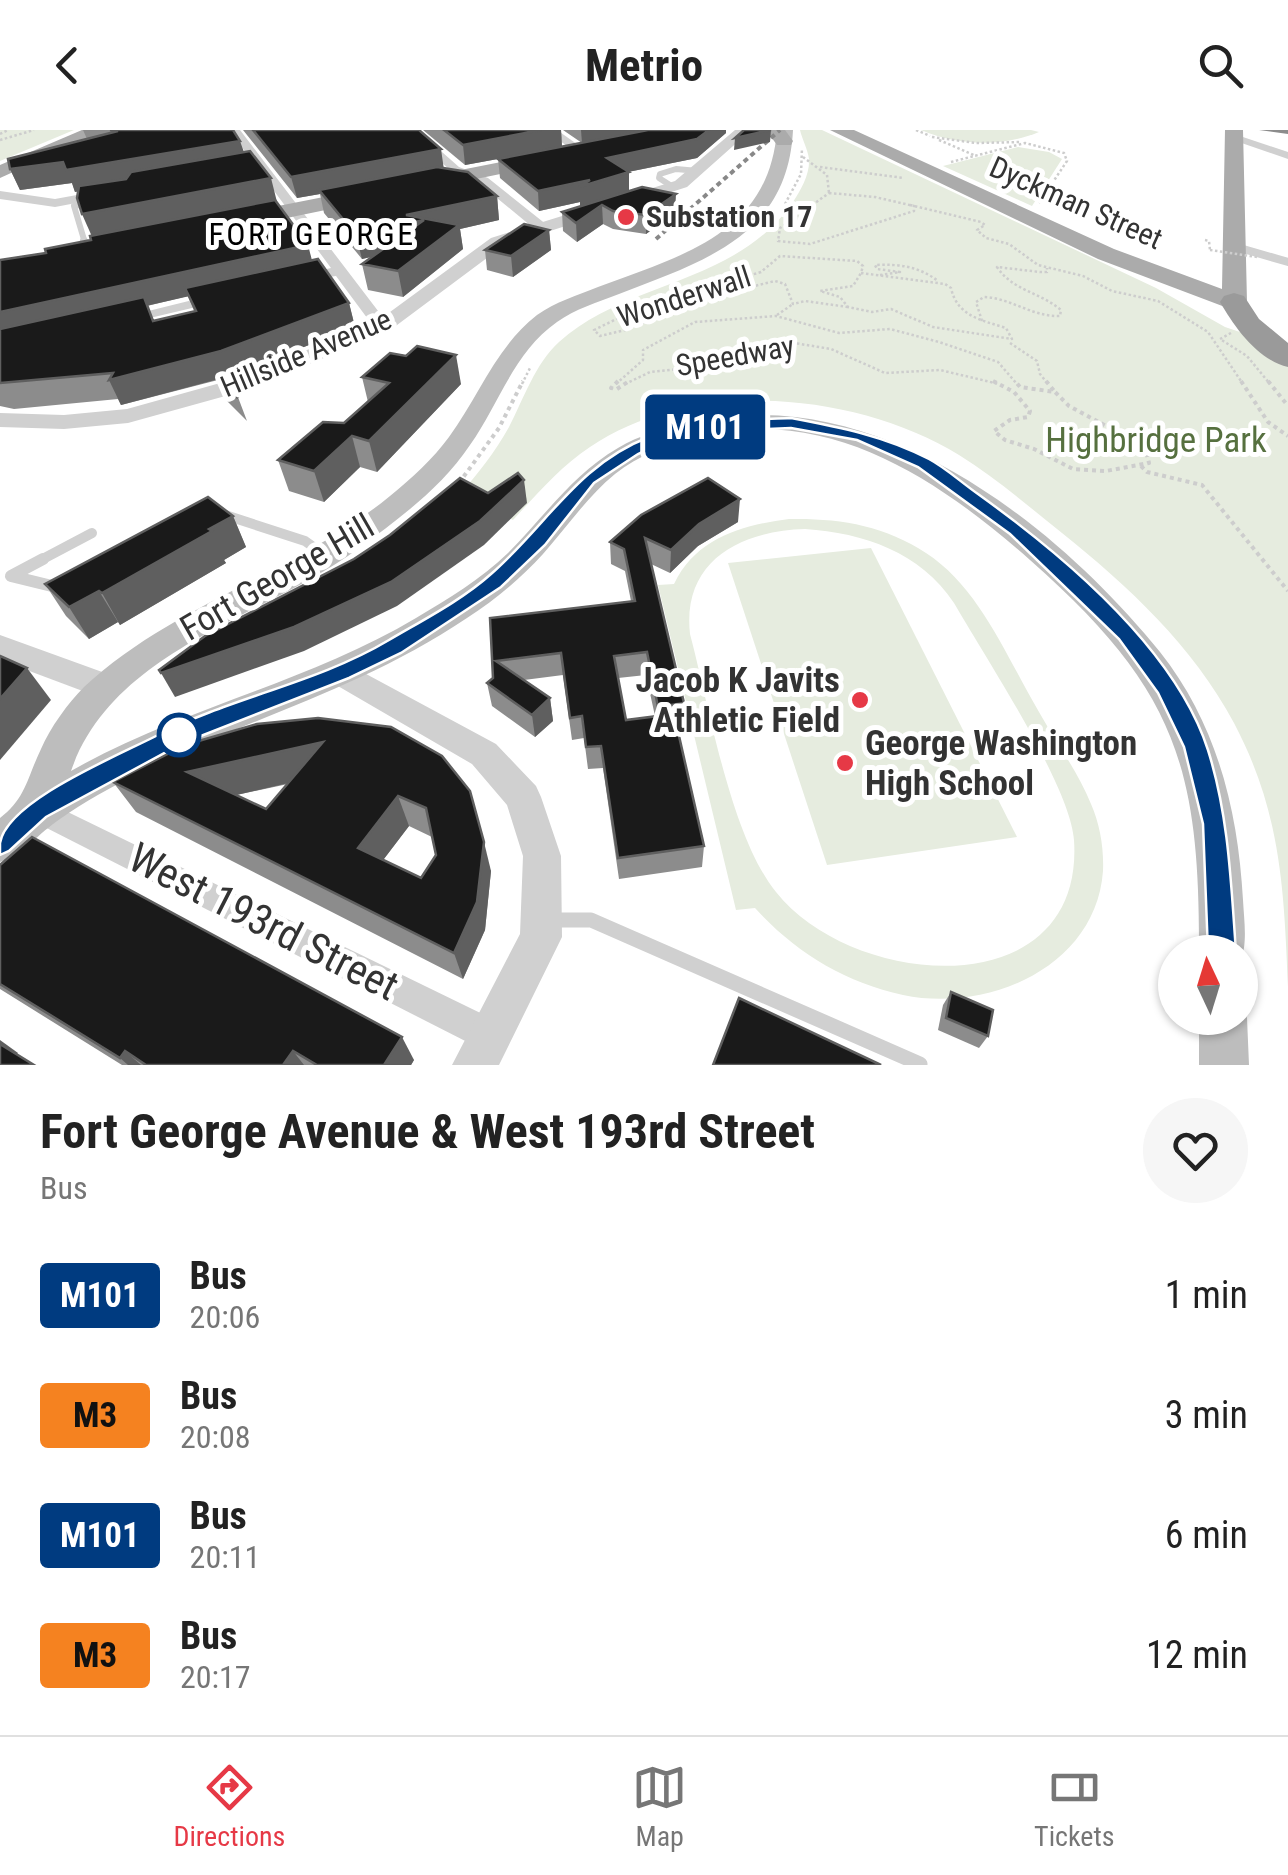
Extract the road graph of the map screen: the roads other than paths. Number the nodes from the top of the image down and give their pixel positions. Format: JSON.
{"nodes":[{"id":1,"x":97,"y":130,"type":"edge"},
{"id":2,"x":234,"y":130,"type":"edge"},
{"id":3,"x":411,"y":130,"type":"edge"},
{"id":4,"x":550,"y":130,"type":"edge"},
{"id":5,"x":744,"y":130,"type":"edge"},
{"id":6,"x":839,"y":130,"type":"edge"},
{"id":7,"x":787,"y":140,"type":"edge"},
{"id":8,"x":1234,"y":140,"type":"edge"},
{"id":9,"x":592,"y":150,"type":"joint"},
{"id":10,"x":1288,"y":158,"type":"edge"},
{"id":11,"x":260,"y":166,"type":"junction"},
{"id":12,"x":241,"y":170,"type":"edge"},
{"id":13,"x":0,"y":172,"type":"edge"},
{"id":14,"x":470,"y":174,"type":"junction"},
{"id":15,"x":0,"y":195,"type":"edge"},
{"id":16,"x":114,"y":196,"type":"joint"},
{"id":17,"x":293,"y":210,"type":"junction"},
{"id":18,"x":203,"y":228,"type":"edge"},
{"id":19,"x":542,"y":228,"type":"junction"},
{"id":20,"x":1222,"y":248,"type":"junction"},
{"id":21,"x":88,"y":250,"type":"edge"},
{"id":22,"x":1288,"y":262,"type":"edge"},
{"id":23,"x":338,"y":270,"type":"junction"},
{"id":24,"x":278,"y":284,"type":"edge"},
{"id":25,"x":241,"y":293,"type":"edge"},
{"id":26,"x":1234,"y":302,"type":"junction"},
{"id":27,"x":111,"y":322,"type":"edge"},
{"id":28,"x":382,"y":328,"type":"junction"},
{"id":29,"x":1288,"y":342,"type":"edge"},
{"id":30,"x":1288,"y":358,"type":"edge"},
{"id":31,"x":0,"y":420,"type":"edge"},
{"id":32,"x":204,"y":512,"type":"edge"},
{"id":33,"x":92,"y":532,"type":"dead end"},
{"id":34,"x":326,"y":556,"type":"junction"},
{"id":35,"x":5,"y":579,"type":"edge"},
{"id":36,"x":74,"y":581,"type":"edge"},
{"id":37,"x":0,"y":646,"type":"edge"},
{"id":38,"x":342,"y":672,"type":"junction"},
{"id":39,"x":104,"y":686,"type":"junction"},
{"id":40,"x":37,"y":809,"type":"junction"},
{"id":41,"x":0,"y":844,"type":"edge"},
{"id":42,"x":541,"y":920,"type":"junction"},
{"id":43,"x":1222,"y":933,"type":"edge"},
{"id":44,"x":1223,"y":1035,"type":"edge"},
{"id":45,"x":483,"y":1050,"type":"edge"},
{"id":46,"x":920,"y":1064,"type":"edge"},
{"id":47,"x":1224,"y":1065,"type":"edge"}],
"edges":[{"from":1,"to":13,"type":"main road"},
{"from":2,"to":11,"type":"street"},
{"from":3,"to":14,"type":"street"},
{"from":4,"to":9,"type":"street"},
{"from":5,"to":19,"type":"street","name":"Hillside Avenue"},
{"from":6,"to":26,"type":"main road","name":"Dyckman Street"},
{"from":7,"to":34,"type":"main road","name":"Fort George Hill"},
{"from":8,"to":10,"type":"street"},
{"from":8,"to":20,"type":"main road"},
{"from":9,"to":14,"type":"main road"},
{"from":11,"to":12,"type":"street"},
{"from":11,"to":17,"type":"street"},
{"from":14,"to":17,"type":"main road"},
{"from":14,"to":19,"type":"street"},
{"from":15,"to":16,"type":"street"},
{"from":16,"to":21,"type":"lane"},
{"from":17,"to":18,"type":"main road"},
{"from":17,"to":23,"type":"street"},
{"from":19,"to":28,"type":"street","name":"Hillside Avenue"},
{"from":20,"to":22,"type":"lane"},
{"from":20,"to":26,"type":"main road"},
{"from":23,"to":24,"type":"street"},
{"from":23,"to":28,"type":"street"},
{"from":25,"to":27,"type":"street"},
{"from":26,"to":29,"type":"highway"},
{"from":26,"to":30,"type":"highway"},
{"from":28,"to":31,"type":"street","name":"Hillside Avenue"},
{"from":32,"to":34,"type":"lane"},
{"from":33,"to":35,"type":"lane"},
{"from":34,"to":39,"type":"main road","name":"Fort George Hill"},
{"from":35,"to":36,"type":"lane"},
{"from":37,"to":39,"type":"street"},
{"from":38,"to":40,"type":"main road"},
{"from":38,"to":42,"type":"street"},
{"from":38,"to":43,"type":"main road"},
{"from":39,"to":40,"type":"main road","name":"Fort George Hill"},
{"from":40,"to":41,"type":"main road"},
{"from":40,"to":45,"type":"street","name":"West 193rd Street"},
{"from":42,"to":45,"type":"street"},
{"from":42,"to":46,"type":"lane"},
{"from":44,"to":47,"type":"main road"}]}
